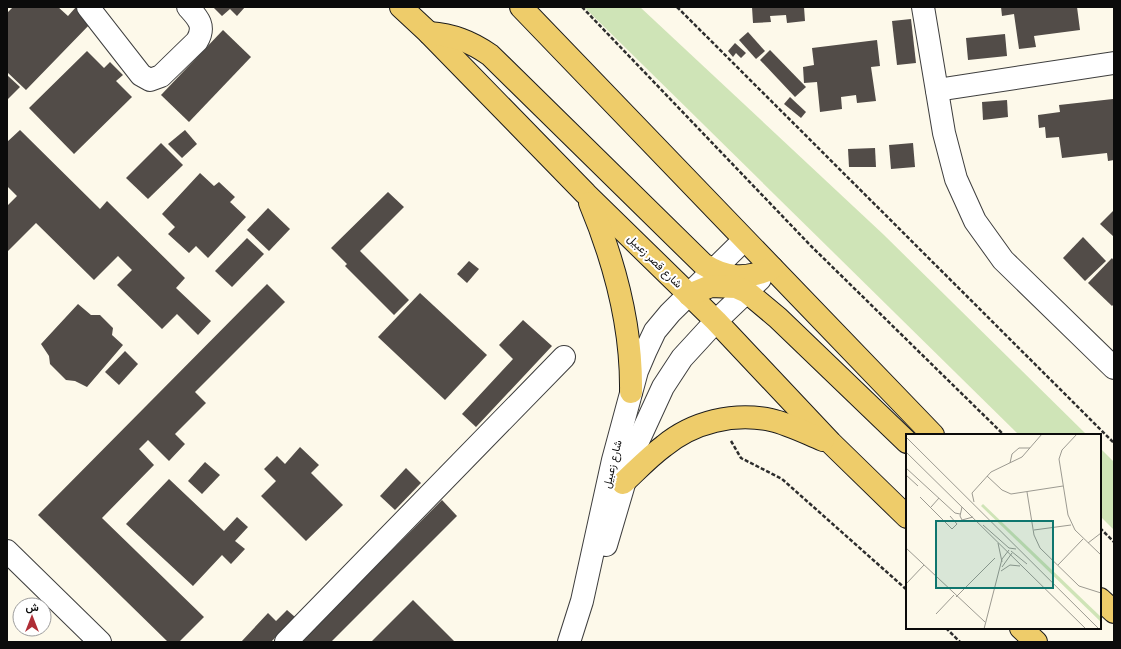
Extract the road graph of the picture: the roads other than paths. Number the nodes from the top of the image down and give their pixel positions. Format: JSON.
{"nodes":[{"id":1,"x":88,"y":7,"type":"edge"},
{"id":2,"x":188,"y":7,"type":"edge"},
{"id":3,"x":401,"y":7,"type":"edge"},
{"id":4,"x":520,"y":7,"type":"edge"},
{"id":5,"x":923,"y":7,"type":"edge"},
{"id":6,"x":429,"y":33,"type":"junction"},
{"id":7,"x":1114,"y":63,"type":"edge"},
{"id":8,"x":936,"y":90,"type":"junction"},
{"id":9,"x":586,"y":194,"type":"junction"},
{"id":10,"x":744,"y":240,"type":"junction"},
{"id":11,"x":772,"y":268,"type":"junction"},
{"id":12,"x":713,"y":270,"type":"junction"},
{"id":13,"x":746,"y":292,"type":"junction"},
{"id":14,"x":689,"y":295,"type":"junction"},
{"id":15,"x":716,"y":321,"type":"junction"},
{"id":16,"x":564,"y":358,"type":"dead end"},
{"id":17,"x":1114,"y":368,"type":"edge"},
{"id":18,"x":631,"y":392,"type":"junction"},
{"id":19,"x":932,"y":434,"type":"edge"},
{"id":20,"x":906,"y":441,"type":"edge"},
{"id":21,"x":830,"y":443,"type":"junction"},
{"id":22,"x":623,"y":483,"type":"junction"},
{"id":23,"x":906,"y":516,"type":"edge"},
{"id":24,"x":7,"y":551,"type":"edge"},
{"id":25,"x":1101,"y":600,"type":"edge"},
{"id":26,"x":582,"y":601,"type":"junction"},
{"id":27,"x":1114,"y":612,"type":"edge"},
{"id":28,"x":1022,"y":629,"type":"edge"},
{"id":29,"x":100,"y":642,"type":"edge"},
{"id":30,"x":286,"y":642,"type":"edge"},
{"id":31,"x":569,"y":642,"type":"edge"},
{"id":32,"x":1036,"y":642,"type":"edge"}],
"edges":[{"from":1,"to":2,"type":"street"},
{"from":3,"to":6,"type":"main road","name":"شارع قصر زعبيل"},
{"from":4,"to":10,"type":"main road"},
{"from":5,"to":8,"type":"street"},
{"from":6,"to":9,"type":"main road","name":"شارع قصر زعبيل"},
{"from":6,"to":12,"type":"main road"},
{"from":7,"to":8,"type":"street"},
{"from":8,"to":17,"type":"street"},
{"from":9,"to":14,"type":"main road","name":"شارع قصر زعبيل"},
{"from":9,"to":18,"type":"main road"},
{"from":10,"to":11,"type":"main road"},
{"from":10,"to":12,"type":"street","name":"شارع زعبيل"},
{"from":11,"to":12,"type":"main road"},
{"from":11,"to":13,"type":"street","name":"شارع زعبيل"},
{"from":11,"to":19,"type":"main road"},
{"from":12,"to":14,"type":"street","name":"شارع زعبيل"},
{"from":13,"to":14,"type":"main road"},
{"from":13,"to":15,"type":"street","name":"شارع زعبيل"},
{"from":13,"to":20,"type":"main road"},
{"from":14,"to":15,"type":"main road","name":"شارع قصر زعبيل"},
{"from":14,"to":18,"type":"street","name":"شارع زعبيل"},
{"from":15,"to":21,"type":"main road","name":"شارع قصر زعبيل"},
{"from":15,"to":22,"type":"street","name":"شارع زعبيل"},
{"from":16,"to":30,"type":"street"},
{"from":18,"to":26,"type":"street","name":"شارع زعبيل"},
{"from":21,"to":22,"type":"main road"},
{"from":21,"to":23,"type":"main road","name":"شارع قصر زعبيل"},
{"from":22,"to":26,"type":"street","name":"شارع زعبيل"},
{"from":24,"to":29,"type":"street"},
{"from":25,"to":27,"type":"main road"},
{"from":26,"to":31,"type":"street","name":"شارع زعبيل"},
{"from":28,"to":32,"type":"main road"}]}
